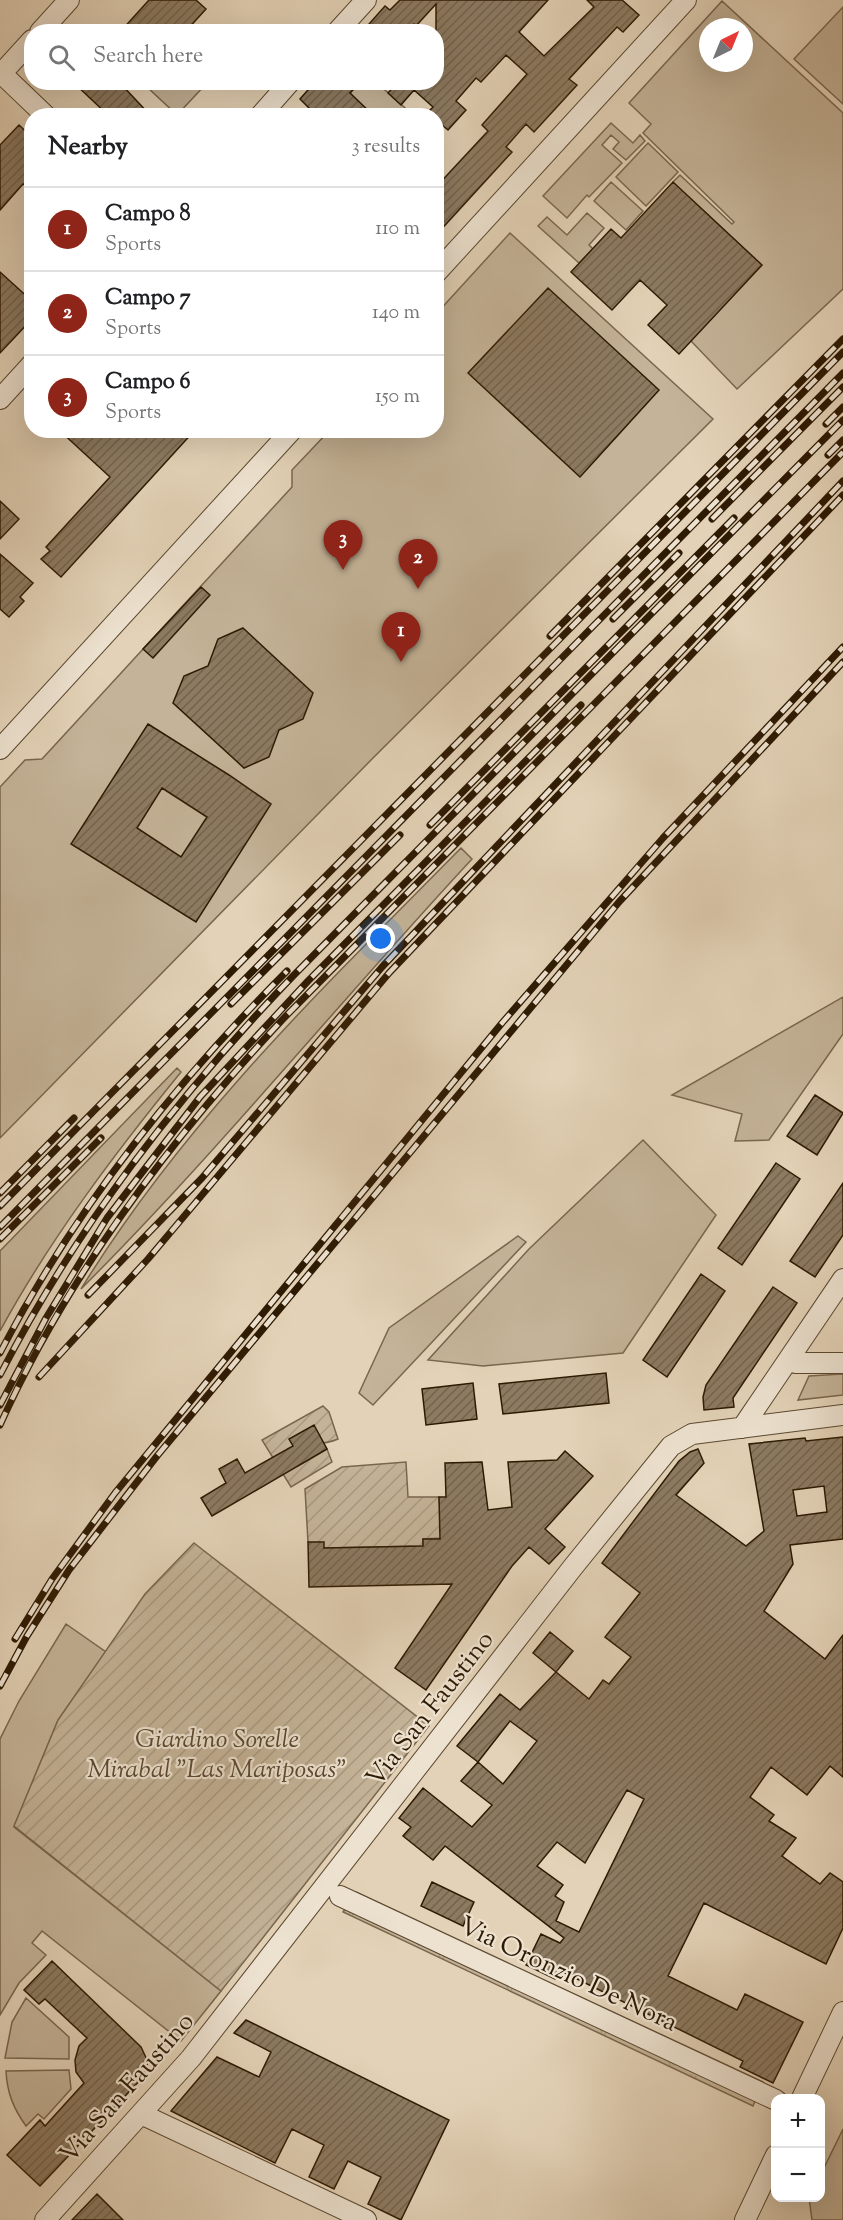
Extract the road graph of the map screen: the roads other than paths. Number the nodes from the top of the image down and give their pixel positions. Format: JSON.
{"nodes":[{"id":1,"x":69,"y":0,"type":"edge"},
{"id":2,"x":366,"y":0,"type":"edge"},
{"id":3,"x":686,"y":0,"type":"edge"},
{"id":4,"x":47,"y":24,"type":"edge"},
{"id":5,"x":344,"y":24,"type":"edge"},
{"id":6,"x":24,"y":49,"type":"edge"},
{"id":7,"x":1,"y":74,"type":"edge"},
{"id":8,"x":283,"y":90,"type":"edge"},
{"id":9,"x":37,"y":108,"type":"edge"},
{"id":10,"x":267,"y":108,"type":"edge"},
{"id":11,"x":444,"y":264,"type":"edge"},
{"id":12,"x":24,"y":373,"type":"edge"},
{"id":13,"x":0,"y":399,"type":"edge"},
{"id":14,"x":285,"y":438,"type":"edge"},
{"id":15,"x":0,"y":749,"type":"edge"},
{"id":16,"x":843,"y":1279,"type":"edge"},
{"id":17,"x":795,"y":1363,"type":"dead end"},
{"id":18,"x":843,"y":1363,"type":"edge"},
{"id":19,"x":843,"y":1415,"type":"edge"},
{"id":20,"x":742,"y":1428,"type":"junction"},
{"id":21,"x":340,"y":1896,"type":"dead end"},
{"id":22,"x":843,"y":2012,"type":"edge"},
{"id":23,"x":804,"y":2094,"type":"edge"},
{"id":24,"x":771,"y":2098,"type":"edge"},
{"id":25,"x":141,"y":2114,"type":"junction"},
{"id":26,"x":771,"y":2165,"type":"edge"},
{"id":27,"x":45,"y":2220,"type":"edge"},
{"id":28,"x":366,"y":2220,"type":"edge"},
{"id":29,"x":745,"y":2220,"type":"edge"}],
"edges":[{"from":1,"to":4,"type":"street"},
{"from":2,"to":5,"type":"street"},
{"from":3,"to":11,"type":"street"},
{"from":6,"to":7,"type":"street"},
{"from":7,"to":9,"type":"street"},
{"from":8,"to":10,"type":"street"},
{"from":12,"to":13,"type":"street"},
{"from":14,"to":15,"type":"street"},
{"from":16,"to":20,"type":"street"},
{"from":17,"to":18,"type":"street"},
{"from":19,"to":20,"type":"street","name":"Via San Faustino"},
{"from":20,"to":25,"type":"street","name":"Via San Faustino"},
{"from":21,"to":24,"type":"street","name":"Via Oronzio De Nora"},
{"from":22,"to":23,"type":"street"},
{"from":25,"to":27,"type":"street","name":"Via San Faustino"},
{"from":25,"to":28,"type":"street"},
{"from":26,"to":29,"type":"street"}]}
